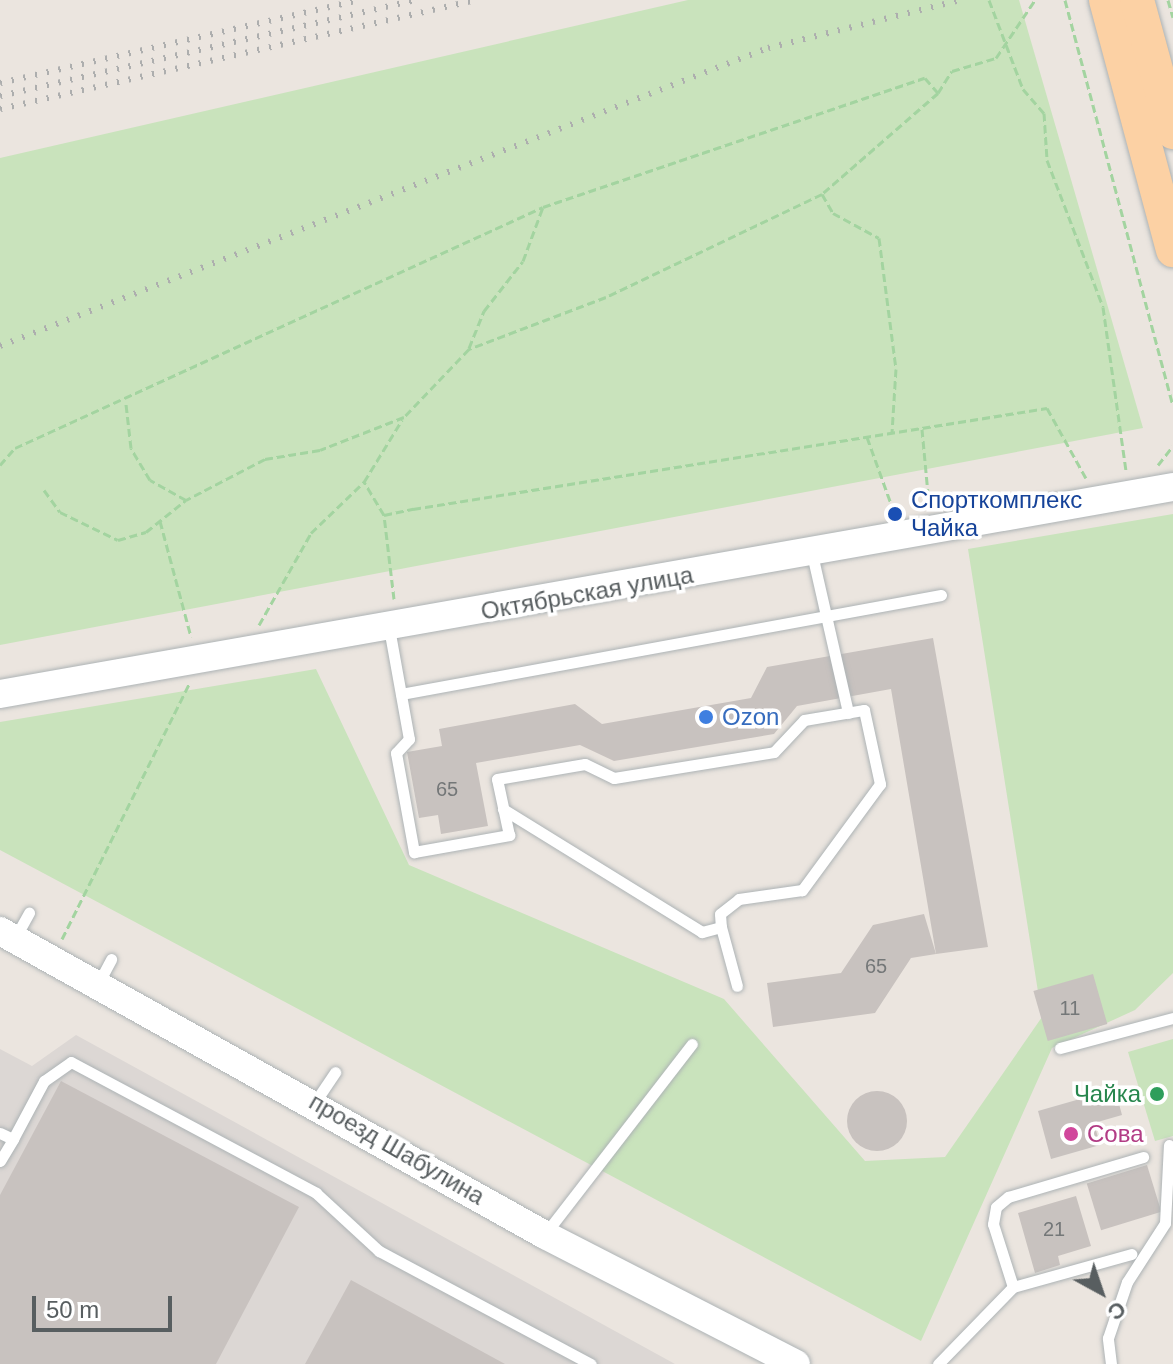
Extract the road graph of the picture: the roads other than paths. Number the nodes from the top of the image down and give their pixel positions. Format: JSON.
{"nodes":[{"id":1,"x":1106,"y":0,"type":"edge"},
{"id":2,"x":1137,"y":0,"type":"edge"},
{"id":3,"x":1145,"y":30,"type":"edge"},
{"id":4,"x":1173,"y":132,"type":"edge"},
{"id":5,"x":1173,"y":250,"type":"edge"},
{"id":6,"x":1173,"y":487,"type":"edge"},
{"id":7,"x":812,"y":554,"type":"junction"},
{"id":8,"x":941,"y":595,"type":"dead end"},
{"id":9,"x":827,"y":618,"type":"junction"},
{"id":10,"x":393,"y":627,"type":"junction"},
{"id":11,"x":0,"y":694,"type":"edge"},
{"id":12,"x":401,"y":694,"type":"junction"},
{"id":13,"x":848,"y":713,"type":"junction"},
{"id":14,"x":503,"y":809,"type":"junction"},
{"id":15,"x":29,"y":913,"type":"dead end"},
{"id":16,"x":721,"y":927,"type":"junction"},
{"id":17,"x":8,"y":935,"type":"edge"},
{"id":18,"x":737,"y":986,"type":"dead end"},
{"id":19,"x":1173,"y":1018,"type":"edge"},
{"id":20,"x":692,"y":1044,"type":"dead end"},
{"id":21,"x":1060,"y":1048,"type":"dead end"},
{"id":22,"x":335,"y":1072,"type":"dead end"},
{"id":23,"x":315,"y":1102,"type":"junction"},
{"id":24,"x":0,"y":1133,"type":"edge"},
{"id":25,"x":13,"y":1139,"type":"junction"},
{"id":26,"x":1169,"y":1145,"type":"dead end"},
{"id":27,"x":1143,"y":1157,"type":"dead end"},
{"id":28,"x":0,"y":1161,"type":"edge"},
{"id":29,"x":545,"y":1235,"type":"junction"},
{"id":30,"x":1131,"y":1254,"type":"dead end"},
{"id":31,"x":1013,"y":1287,"type":"junction"},
{"id":32,"x":591,"y":1364,"type":"edge"},
{"id":33,"x":796,"y":1364,"type":"edge"},
{"id":34,"x":938,"y":1364,"type":"edge"},
{"id":35,"x":1111,"y":1364,"type":"edge"}],
"edges":[{"from":1,"to":3,"type":"main road"},
{"from":2,"to":3,"type":"main road"},
{"from":3,"to":4,"type":"main road"},
{"from":3,"to":5,"type":"main road"},
{"from":6,"to":7,"type":"street","name":"Октябрьская улица"},
{"from":7,"to":9,"type":"lane"},
{"from":7,"to":10,"type":"street","name":"Октябрьская улица"},
{"from":8,"to":9,"type":"lane"},
{"from":9,"to":12,"type":"lane"},
{"from":9,"to":13,"type":"lane"},
{"from":10,"to":11,"type":"street","name":"Октябрьская улица"},
{"from":10,"to":12,"type":"lane"},
{"from":12,"to":14,"type":"lane"},
{"from":13,"to":14,"type":"lane"},
{"from":13,"to":16,"type":"lane"},
{"from":14,"to":16,"type":"lane"},
{"from":15,"to":17,"type":"lane"},
{"from":16,"to":18,"type":"lane"},
{"from":17,"to":23,"type":"street","name":"проезд Шабулина"},
{"from":19,"to":21,"type":"lane"},
{"from":20,"to":29,"type":"lane"},
{"from":22,"to":23,"type":"lane"},
{"from":23,"to":29,"type":"street","name":"проезд Шабулина"},
{"from":24,"to":25,"type":"lane"},
{"from":25,"to":28,"type":"lane"},
{"from":25,"to":32,"type":"lane"},
{"from":26,"to":35,"type":"lane"},
{"from":27,"to":31,"type":"lane"},
{"from":29,"to":33,"type":"street","name":"проезд Шабулина"},
{"from":30,"to":31,"type":"lane"},
{"from":31,"to":34,"type":"lane"}]}
